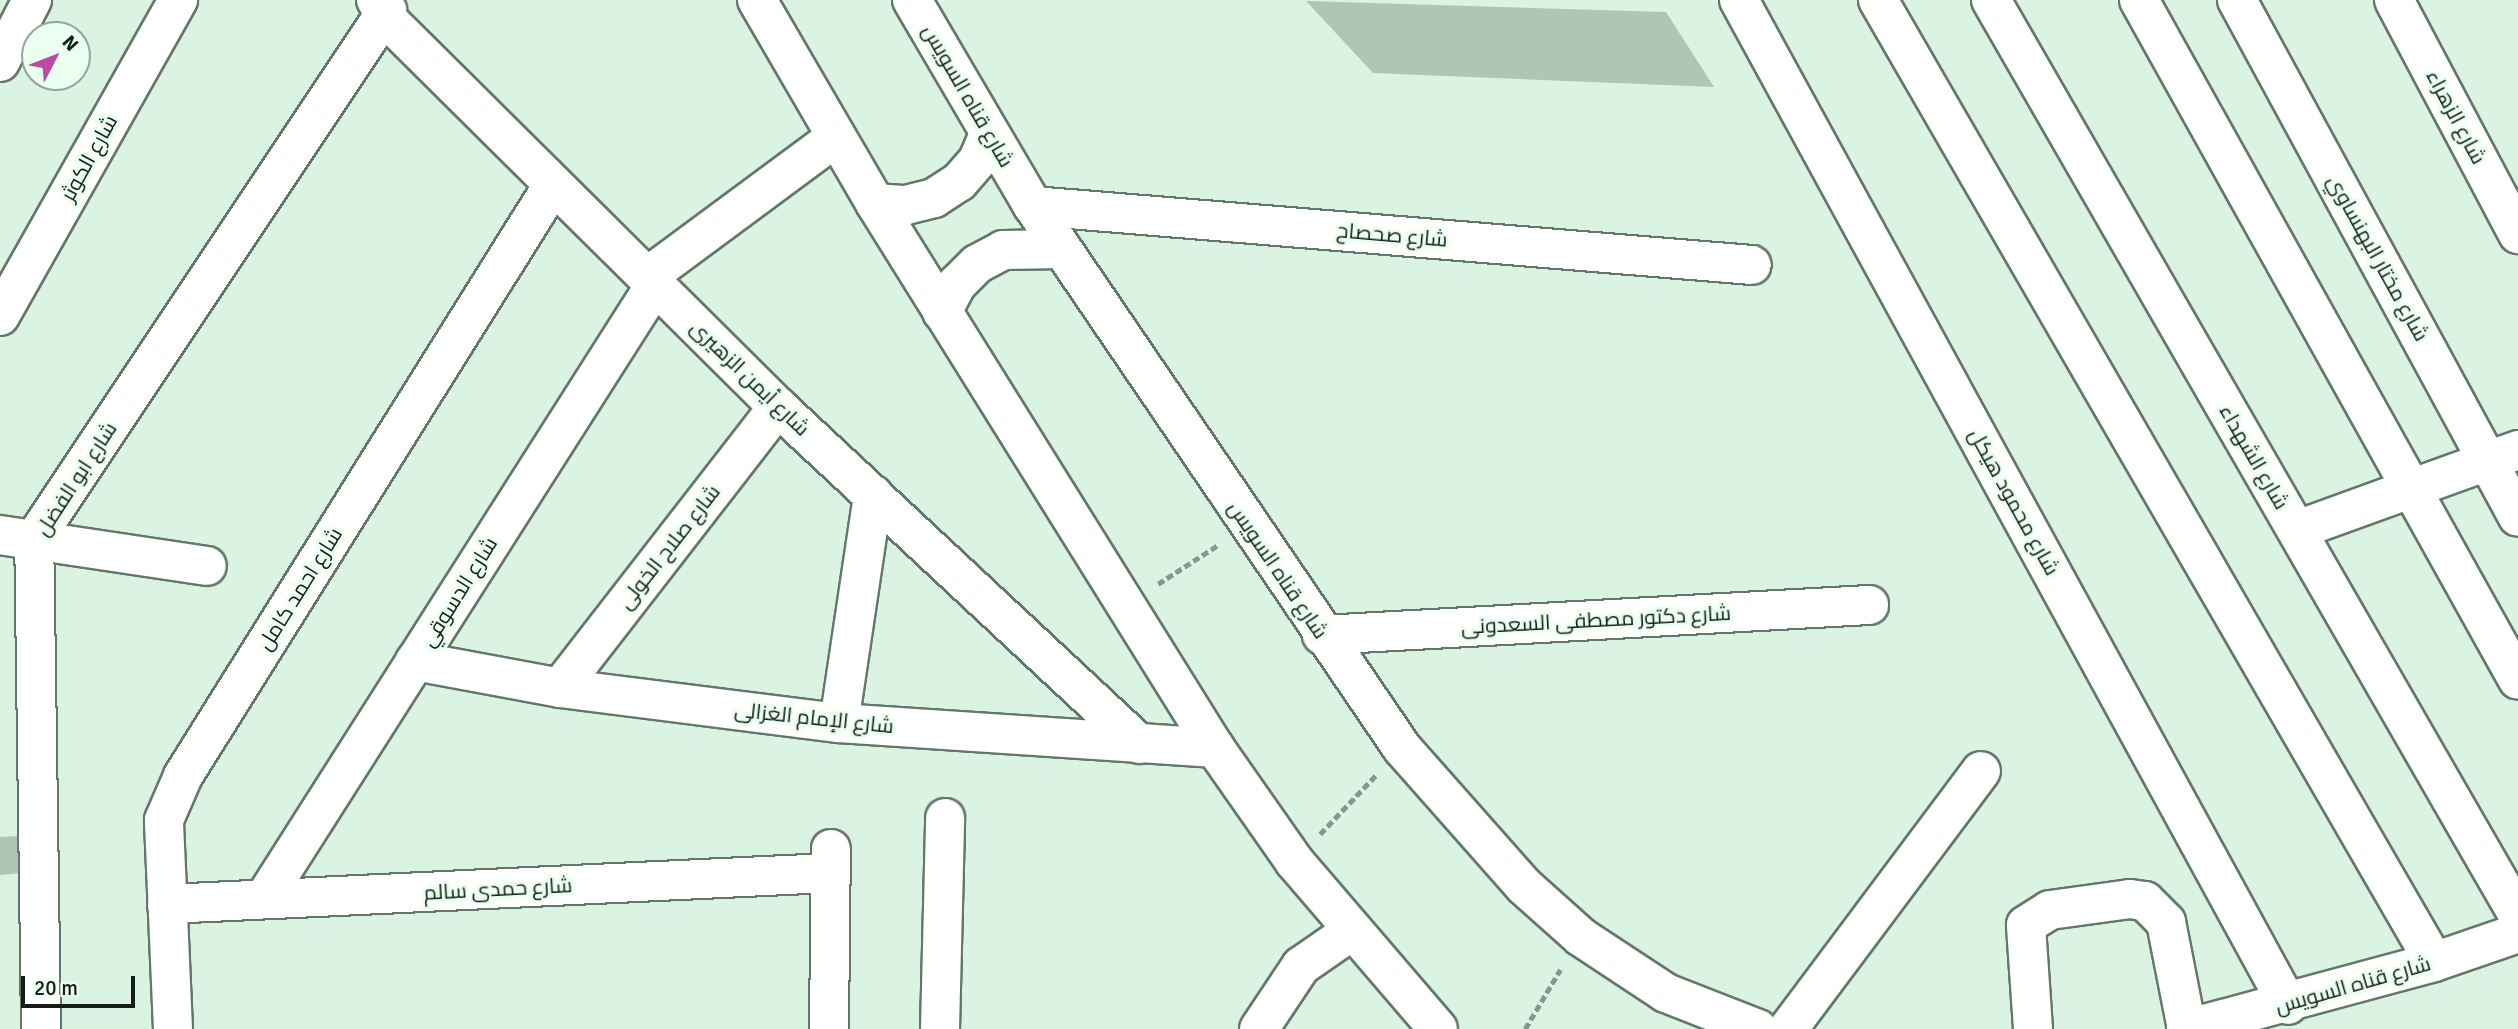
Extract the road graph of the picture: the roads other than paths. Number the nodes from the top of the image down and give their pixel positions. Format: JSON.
{"nodes":[{"id":1,"x":32,"y":0,"type":"edge"},
{"id":2,"x":178,"y":0,"type":"edge"},
{"id":3,"x":757,"y":0,"type":"edge"},
{"id":4,"x":912,"y":0,"type":"edge"},
{"id":5,"x":1740,"y":0,"type":"edge"},
{"id":6,"x":1878,"y":0,"type":"edge"},
{"id":7,"x":1991,"y":0,"type":"edge"},
{"id":8,"x":2139,"y":0,"type":"edge"},
{"id":9,"x":2238,"y":0,"type":"edge"},
{"id":10,"x":2394,"y":0,"type":"edge"},
{"id":11,"x":392,"y":8,"type":"edge"},
{"id":12,"x":0,"y":62,"type":"edge"},
{"id":13,"x":989,"y":134,"type":"junction"},
{"id":14,"x":835,"y":138,"type":"junction"},
{"id":15,"x":554,"y":185,"type":"junction"},
{"id":16,"x":875,"y":204,"type":"junction"},
{"id":17,"x":1032,"y":206,"type":"junction"},
{"id":18,"x":2518,"y":234,"type":"edge"},
{"id":19,"x":1062,"y":248,"type":"junction"},
{"id":20,"x":1752,"y":265,"type":"dead end"},
{"id":21,"x":651,"y":281,"type":"junction"},
{"id":22,"x":942,"y":312,"type":"junction"},
{"id":23,"x":0,"y":316,"type":"edge"},
{"id":24,"x":778,"y":407,"type":"junction"},
{"id":25,"x":2503,"y":455,"type":"edge"},
{"id":26,"x":2410,"y":488,"type":"junction"},
{"id":27,"x":873,"y":495,"type":"junction"},
{"id":28,"x":2518,"y":517,"type":"edge"},
{"id":29,"x":2297,"y":530,"type":"junction"},
{"id":30,"x":17,"y":538,"type":"edge"},
{"id":31,"x":207,"y":566,"type":"dead end"},
{"id":32,"x":1869,"y":605,"type":"dead end"},
{"id":33,"x":1322,"y":635,"type":"junction"},
{"id":34,"x":415,"y":661,"type":"junction"},
{"id":35,"x":2518,"y":680,"type":"edge"},
{"id":36,"x":560,"y":688,"type":"junction"},
{"id":37,"x":839,"y":723,"type":"junction"},
{"id":38,"x":1139,"y":744,"type":"junction"},
{"id":39,"x":1215,"y":748,"type":"junction"},
{"id":40,"x":1981,"y":771,"type":"dead end"},
{"id":41,"x":945,"y":818,"type":"dead end"},
{"id":42,"x":264,"y":899,"type":"junction"},
{"id":43,"x":167,"y":904,"type":"junction"},
{"id":44,"x":2518,"y":915,"type":"edge"},
{"id":45,"x":1353,"y":930,"type":"junction"},
{"id":46,"x":2518,"y":933,"type":"edge"},
{"id":47,"x":2434,"y":962,"type":"junction"},
{"id":48,"x":2288,"y":1005,"type":"junction"},
{"id":49,"x":41,"y":1029,"type":"edge"},
{"id":50,"x":173,"y":1029,"type":"edge"},
{"id":51,"x":828,"y":1029,"type":"edge"},
{"id":52,"x":940,"y":1029,"type":"edge"},
{"id":53,"x":1259,"y":1029,"type":"edge"},
{"id":54,"x":1438,"y":1029,"type":"edge"},
{"id":55,"x":1758,"y":1029,"type":"edge"},
{"id":56,"x":1788,"y":1029,"type":"edge"},
{"id":57,"x":2033,"y":1029,"type":"edge"},
{"id":58,"x":2187,"y":1029,"type":"edge"}],
"edges":[{"from":1,"to":12,"type":"street"},
{"from":2,"to":23,"type":"street","name":"شارع الكوثر"},
{"from":3,"to":14,"type":"street"},
{"from":4,"to":13,"type":"street","name":"شارع قناه السويس"},
{"from":5,"to":48,"type":"street","name":"شارع محمود هيكل"},
{"from":6,"to":47,"type":"street"},
{"from":7,"to":29,"type":"street","name":"شارع الشهداء"},
{"from":8,"to":26,"type":"street"},
{"from":9,"to":25,"type":"street","name":"شارع مختار البهنساوي"},
{"from":10,"to":18,"type":"street","name":"شارع الزهراء"},
{"from":11,"to":15,"type":"street","name":"شارع أيمن الزهيرى"},
{"from":11,"to":30,"type":"street","name":"شارع ابو الفضل"},
{"from":13,"to":16,"type":"street"},
{"from":13,"to":17,"type":"street","name":"شارع قناه السويس"},
{"from":14,"to":16,"type":"street"},
{"from":14,"to":21,"type":"street"},
{"from":15,"to":21,"type":"street","name":"شارع أيمن الزهيرى"},
{"from":15,"to":43,"type":"street","name":"شارع احمد كامل"},
{"from":16,"to":22,"type":"street"},
{"from":17,"to":19,"type":"street","name":"شارع قناه السويس"},
{"from":17,"to":20,"type":"street","name":"شارع صحصاح"},
{"from":19,"to":22,"type":"street"},
{"from":19,"to":33,"type":"street","name":"شارع قناه السويس"},
{"from":21,"to":24,"type":"street","name":"شارع أيمن الزهيرى"},
{"from":21,"to":34,"type":"street","name":"شارع الدسوقي"},
{"from":22,"to":39,"type":"street"},
{"from":24,"to":27,"type":"street","name":"شارع أيمن الزهيرى"},
{"from":24,"to":36,"type":"street","name":"شارع صلاح الخولى"},
{"from":25,"to":26,"type":"street"},
{"from":25,"to":28,"type":"street","name":"شارع مختار البهنساوي"},
{"from":26,"to":29,"type":"street"},
{"from":26,"to":35,"type":"street"},
{"from":27,"to":37,"type":"street"},
{"from":27,"to":38,"type":"street","name":"شارع أيمن الزهيرى"},
{"from":29,"to":44,"type":"street","name":"شارع الشهداء"},
{"from":30,"to":31,"type":"street"},
{"from":30,"to":49,"type":"street","name":"شارع ابو الفضل"},
{"from":32,"to":33,"type":"street","name":"شارع دكتور مصطفى السعدونى"},
{"from":33,"to":55,"type":"street","name":"شارع قناه السويس"},
{"from":34,"to":36,"type":"street","name":"شارع الإمام الغزالى"},
{"from":34,"to":42,"type":"street","name":"شارع الدسوقي"},
{"from":36,"to":37,"type":"street","name":"شارع الإمام الغزالى"},
{"from":37,"to":38,"type":"street","name":"شارع الإمام الغزالى"},
{"from":38,"to":39,"type":"street","name":"شارع الإمام الغزالى"},
{"from":39,"to":45,"type":"street"},
{"from":40,"to":56,"type":"street"},
{"from":41,"to":52,"type":"street"},
{"from":42,"to":43,"type":"street","name":"شارع حمدى سالم"},
{"from":42,"to":51,"type":"street","name":"شارع حمدى سالم"},
{"from":43,"to":50,"type":"street","name":"شارع احمد كامل"},
{"from":45,"to":53,"type":"street"},
{"from":45,"to":54,"type":"street"},
{"from":46,"to":47,"type":"street","name":"شارع قناه السويس"},
{"from":47,"to":48,"type":"street","name":"شارع قناه السويس"},
{"from":48,"to":58,"type":"street","name":"شارع قناه السويس"},
{"from":57,"to":58,"type":"street"}]}
